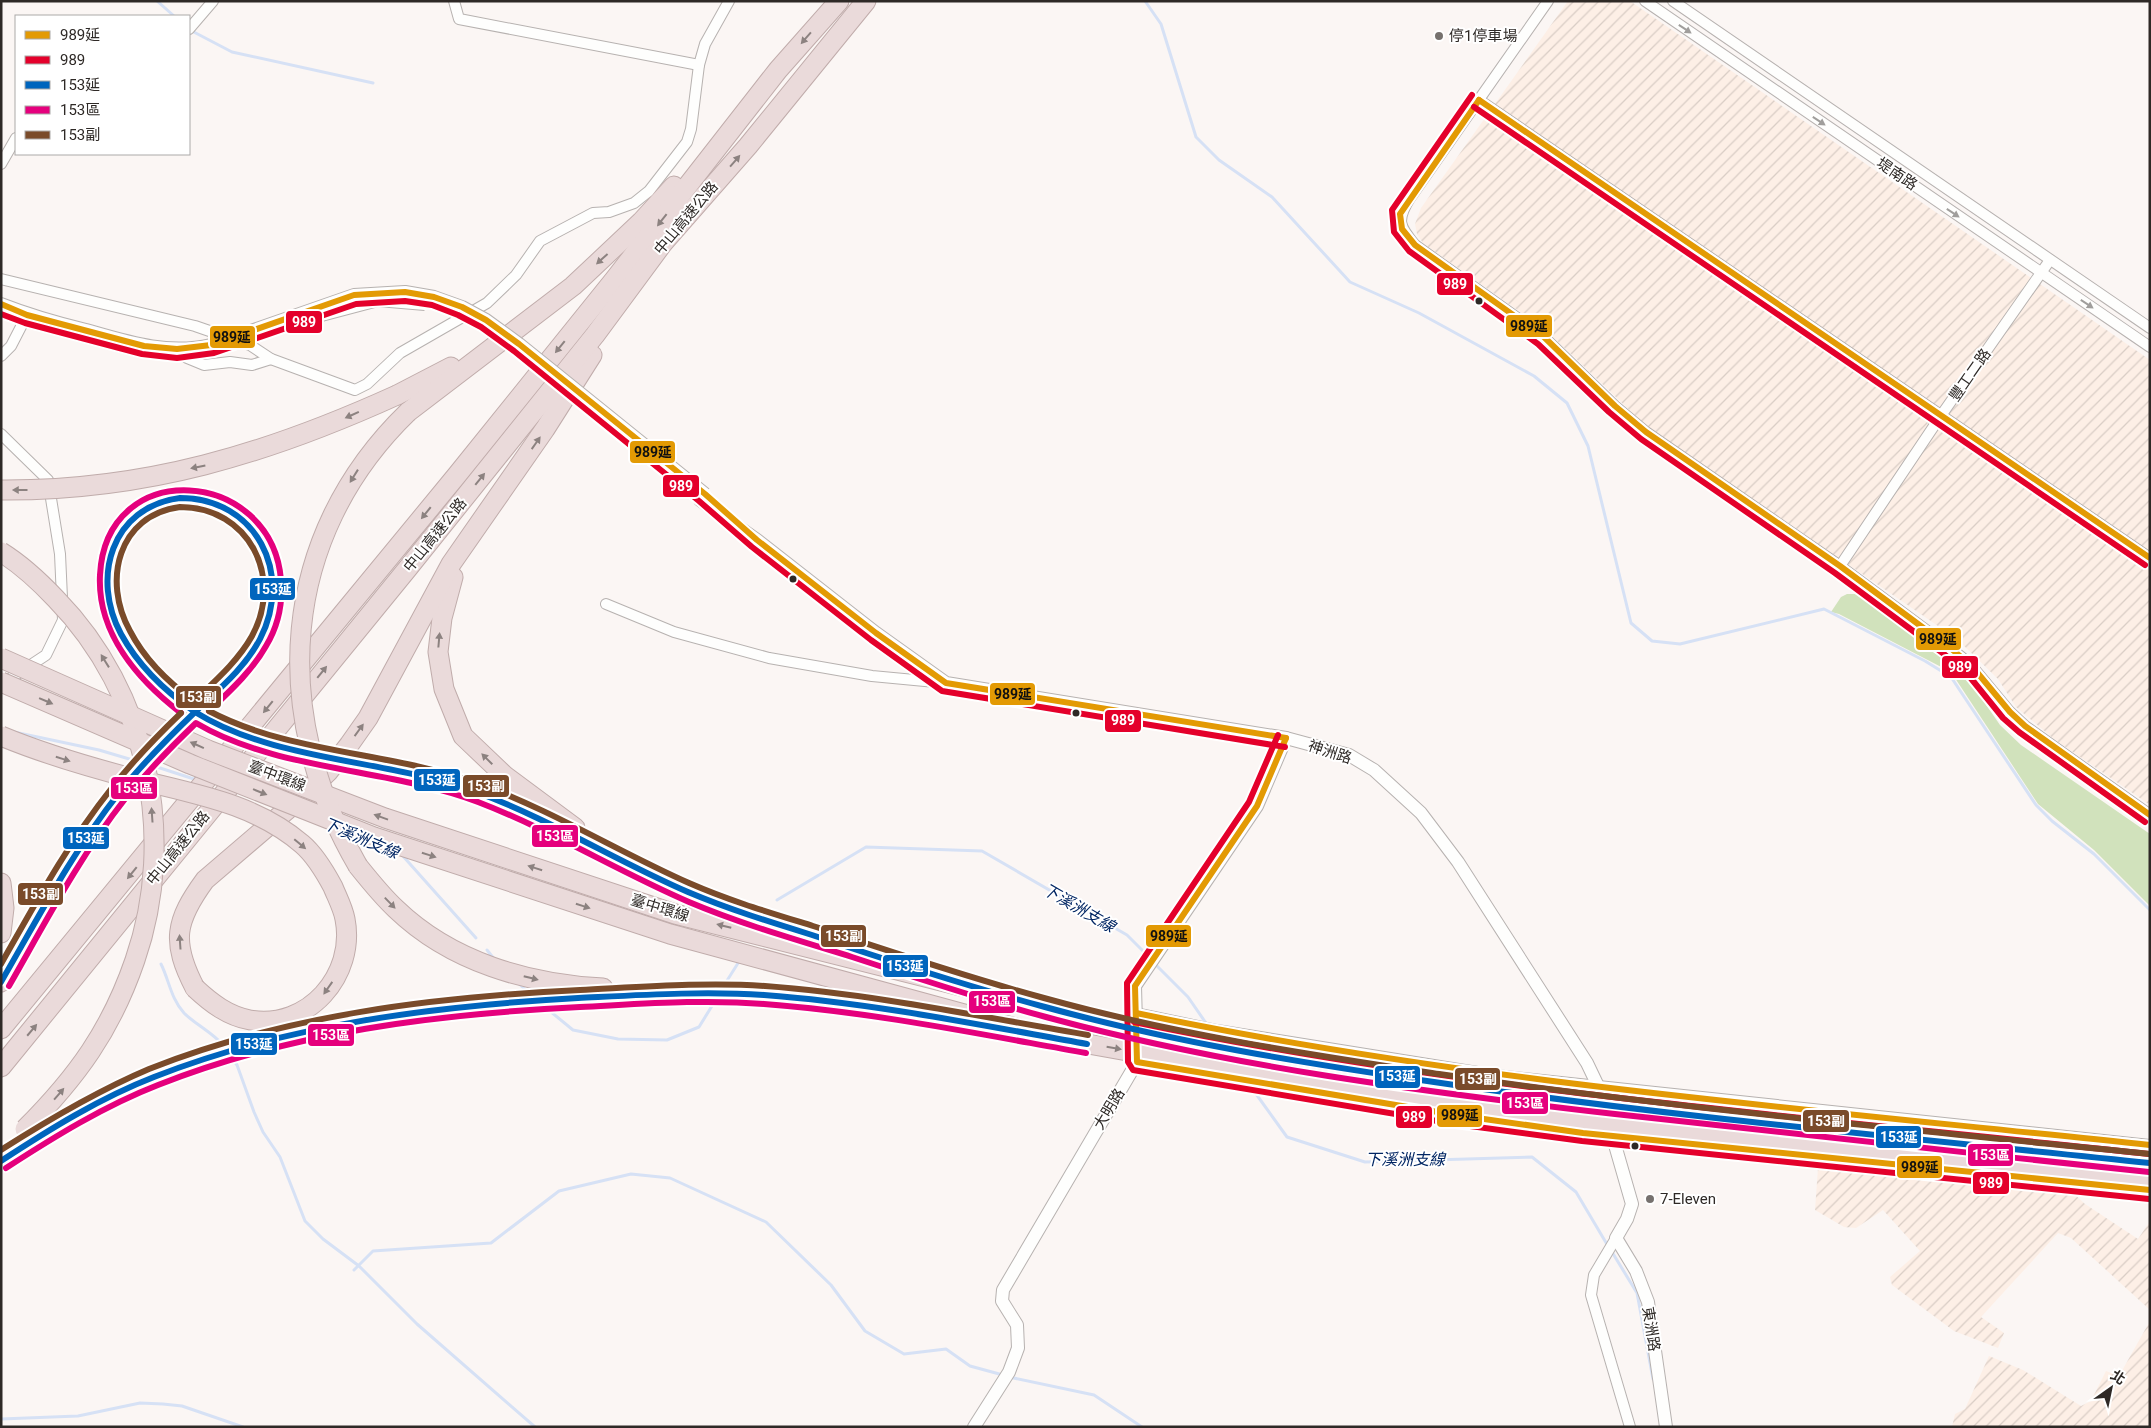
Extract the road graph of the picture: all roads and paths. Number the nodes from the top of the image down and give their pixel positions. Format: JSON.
{"nodes":[{"id":1,"x":213,"y":1,"type":"edge"},
{"id":2,"x":454,"y":1,"type":"edge"},
{"id":3,"x":729,"y":1,"type":"edge"},
{"id":4,"x":838,"y":1,"type":"edge"},
{"id":5,"x":866,"y":1,"type":"edge"},
{"id":6,"x":1548,"y":1,"type":"edge"},
{"id":7,"x":1645,"y":1,"type":"edge"},
{"id":8,"x":1673,"y":1,"type":"edge"},
{"id":9,"x":190,"y":28,"type":"edge"},
{"id":10,"x":699,"y":65,"type":"junction"},
{"id":11,"x":778,"y":70,"type":"junction"},
{"id":12,"x":1479,"y":100,"type":"junction"},
{"id":13,"x":15,"y":140,"type":"edge"},
{"id":14,"x":1,"y":164,"type":"edge"},
{"id":15,"x":663,"y":244,"type":"junction"},
{"id":16,"x":2050,"y":260,"type":"junction"},
{"id":17,"x":2042,"y":273,"type":"junction"},
{"id":18,"x":1,"y":279,"type":"edge"},
{"id":19,"x":1,"y":304,"type":"edge"},
{"id":20,"x":28,"y":315,"type":"junction"},
{"id":21,"x":532,"y":318,"type":"junction"},
{"id":22,"x":2150,"y":328,"type":"edge"},
{"id":23,"x":2150,"y":347,"type":"edge"},
{"id":24,"x":177,"y":350,"type":"junction"},
{"id":25,"x":1,"y":356,"type":"edge"},
{"id":26,"x":271,"y":360,"type":"junction"},
{"id":27,"x":1940,"y":417,"type":"junction"},
{"id":28,"x":1,"y":434,"type":"edge"},
{"id":29,"x":1,"y":490,"type":"edge"},
{"id":30,"x":475,"y":531,"type":"junction"},
{"id":31,"x":1,"y":552,"type":"edge"},
{"id":32,"x":2150,"y":558,"type":"edge"},
{"id":33,"x":1840,"y":566,"type":"junction"},
{"id":34,"x":606,"y":604,"type":"dead end"},
{"id":35,"x":1,"y":658,"type":"edge"},
{"id":36,"x":1,"y":683,"type":"edge"},
{"id":37,"x":946,"y":683,"type":"junction"},
{"id":38,"x":1,"y":736,"type":"edge"},
{"id":39,"x":1286,"y":738,"type":"junction"},
{"id":40,"x":2150,"y":815,"type":"edge"},
{"id":41,"x":1,"y":883,"type":"edge"},
{"id":42,"x":720,"y":905,"type":"junction"},
{"id":43,"x":1,"y":932,"type":"edge"},
{"id":44,"x":1,"y":982,"type":"edge"},
{"id":45,"x":726,"y":993,"type":"junction"},
{"id":46,"x":1042,"y":1007,"type":"junction"},
{"id":47,"x":1136,"y":1013,"type":"junction"},
{"id":48,"x":1,"y":1029,"type":"edge"},
{"id":49,"x":1049,"y":1037,"type":"junction"},
{"id":50,"x":1137,"y":1062,"type":"junction"},
{"id":51,"x":1,"y":1067,"type":"edge"},
{"id":52,"x":1598,"y":1086,"type":"junction"},
{"id":53,"x":33,"y":1132,"type":"junction"},
{"id":54,"x":1611,"y":1136,"type":"junction"},
{"id":55,"x":2150,"y":1145,"type":"edge"},
{"id":56,"x":1,"y":1150,"type":"edge"},
{"id":57,"x":1,"y":1161,"type":"edge"},
{"id":58,"x":2150,"y":1163,"type":"edge"},
{"id":59,"x":2150,"y":1185,"type":"edge"},
{"id":60,"x":2150,"y":1190,"type":"edge"},
{"id":61,"x":1616,"y":1238,"type":"junction"},
{"id":62,"x":974,"y":1427,"type":"edge"},
{"id":63,"x":1630,"y":1427,"type":"edge"},
{"id":64,"x":1666,"y":1427,"type":"edge"}],
"edges":[{"from":1,"to":9,"type":"street"},
{"from":2,"to":10,"type":"street"},
{"from":3,"to":10,"type":"street"},
{"from":4,"to":11,"type":"highway","name":"中山高速公路","one_way":true},
{"from":15,"to":5,"type":"highway","name":"中山高速公路","one_way":true},
{"from":6,"to":12,"type":"street"},
{"from":7,"to":17,"type":"street","name":"堤南路","one_way":true},
{"from":8,"to":16,"type":"street","name":"堤南路"},
{"from":10,"to":26,"type":"street"},
{"from":11,"to":21,"type":"highway","one_way":true},
{"from":11,"to":48,"type":"highway","name":"中山高速公路","one_way":true},
{"from":12,"to":27,"type":"street"},
{"from":12,"to":33,"type":"street"},
{"from":13,"to":14,"type":"street"},
{"from":30,"to":15,"type":"highway","one_way":true},
{"from":51,"to":15,"type":"highway","name":"中山高速公路","one_way":true},
{"from":16,"to":17,"type":"street","name":"豐工二路"},
{"from":16,"to":22,"type":"street","name":"堤南路"},
{"from":17,"to":23,"type":"street","name":"堤南路","one_way":true},
{"from":17,"to":27,"type":"street","name":"豐工二路"},
{"from":18,"to":26,"type":"street"},
{"from":19,"to":20,"type":"street","name":"神洲路"},
{"from":20,"to":24,"type":"street","name":"神洲路"},
{"from":20,"to":25,"type":"street"},
{"from":21,"to":29,"type":"highway","one_way":true,"bridge":true},
{"from":21,"to":45,"type":"highway","one_way":true,"bridge":true},
{"from":24,"to":26,"type":"street"},
{"from":24,"to":37,"type":"street","name":"神洲路","bridge":true},
{"from":27,"to":32,"type":"street"},
{"from":27,"to":33,"type":"street","name":"豐工二路"},
{"from":28,"to":36,"type":"street"},
{"from":38,"to":30,"type":"highway","one_way":true,"bridge":true},
{"from":42,"to":30,"type":"highway","one_way":true},
{"from":53,"to":31,"type":"highway","one_way":true,"bridge":true},
{"from":33,"to":40,"type":"street"},
{"from":34,"to":37,"type":"street"},
{"from":46,"to":35,"type":"highway","name":"臺中環線","one_way":true,"bridge":true},
{"from":36,"to":49,"type":"highway","name":"臺中環線","one_way":true,"bridge":true},
{"from":37,"to":39,"type":"street","name":"神洲路"},
{"from":39,"to":47,"type":"street"},
{"from":39,"to":52,"type":"street","name":"神洲路"},
{"from":41,"to":43,"type":"highway"},
{"from":42,"to":44,"type":"highway","bridge":true},
{"from":42,"to":46,"type":"highway","bridge":true},
{"from":45,"to":49,"type":"highway","bridge":true},
{"from":45,"to":53,"type":"highway"},
{"from":46,"to":58,"type":"highway","name":"臺中環線","bridge":true},
{"from":47,"to":50,"type":"street"},
{"from":47,"to":52,"type":"street"},
{"from":49,"to":59,"type":"highway","name":"臺中環線","one_way":true,"bridge":true},
{"from":50,"to":54,"type":"street"},
{"from":50,"to":62,"type":"street","name":"大明路"},
{"from":52,"to":54,"type":"street","name":"神洲路"},
{"from":52,"to":55,"type":"street"},
{"from":53,"to":56,"type":"highway"},
{"from":53,"to":57,"type":"highway"},
{"from":54,"to":60,"type":"street"},
{"from":54,"to":61,"type":"street","name":"神洲路"},
{"from":61,"to":63,"type":"street"},
{"from":61,"to":64,"type":"street","name":"東洲路"}]}
